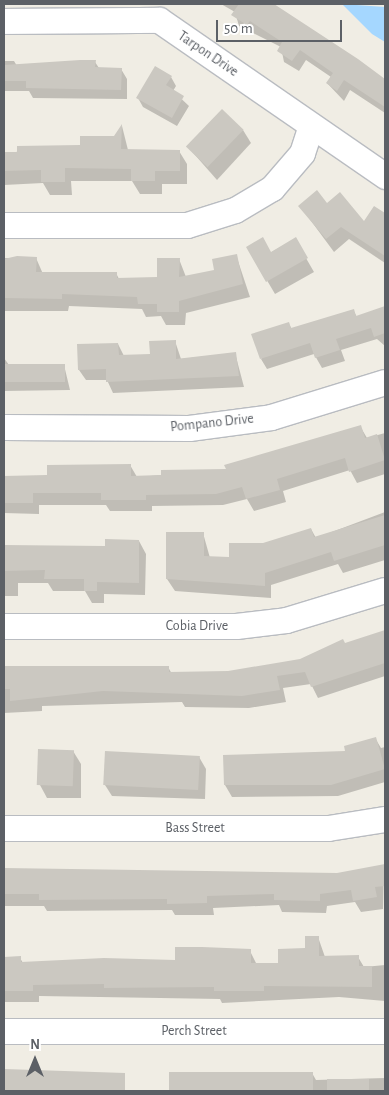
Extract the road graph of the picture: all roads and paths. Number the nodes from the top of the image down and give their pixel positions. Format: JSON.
{"nodes":[{"id":1,"x":4,"y":21,"type":"edge"},
{"id":2,"x":311,"y":125,"type":"junction"},
{"id":3,"x":385,"y":176,"type":"edge"},
{"id":4,"x":4,"y":225,"type":"edge"},
{"id":5,"x":385,"y":382,"type":"edge"},
{"id":6,"x":4,"y":426,"type":"edge"},
{"id":7,"x":385,"y":590,"type":"edge"},
{"id":8,"x":4,"y":626,"type":"edge"},
{"id":9,"x":385,"y":819,"type":"edge"},
{"id":10,"x":4,"y":828,"type":"edge"},
{"id":11,"x":4,"y":1031,"type":"edge"},
{"id":12,"x":385,"y":1031,"type":"edge"}],
"edges":[{"from":1,"to":2,"type":"street","name":"Tarpon Drive"},
{"from":2,"to":3,"type":"street","name":"Tarpon Drive"},
{"from":2,"to":4,"type":"street"},
{"from":5,"to":6,"type":"street","name":"Pompano Drive"},
{"from":7,"to":8,"type":"street","name":"Cobia Drive"},
{"from":9,"to":10,"type":"street","name":"Bass Street"},
{"from":11,"to":12,"type":"street","name":"Perch Street"}]}
